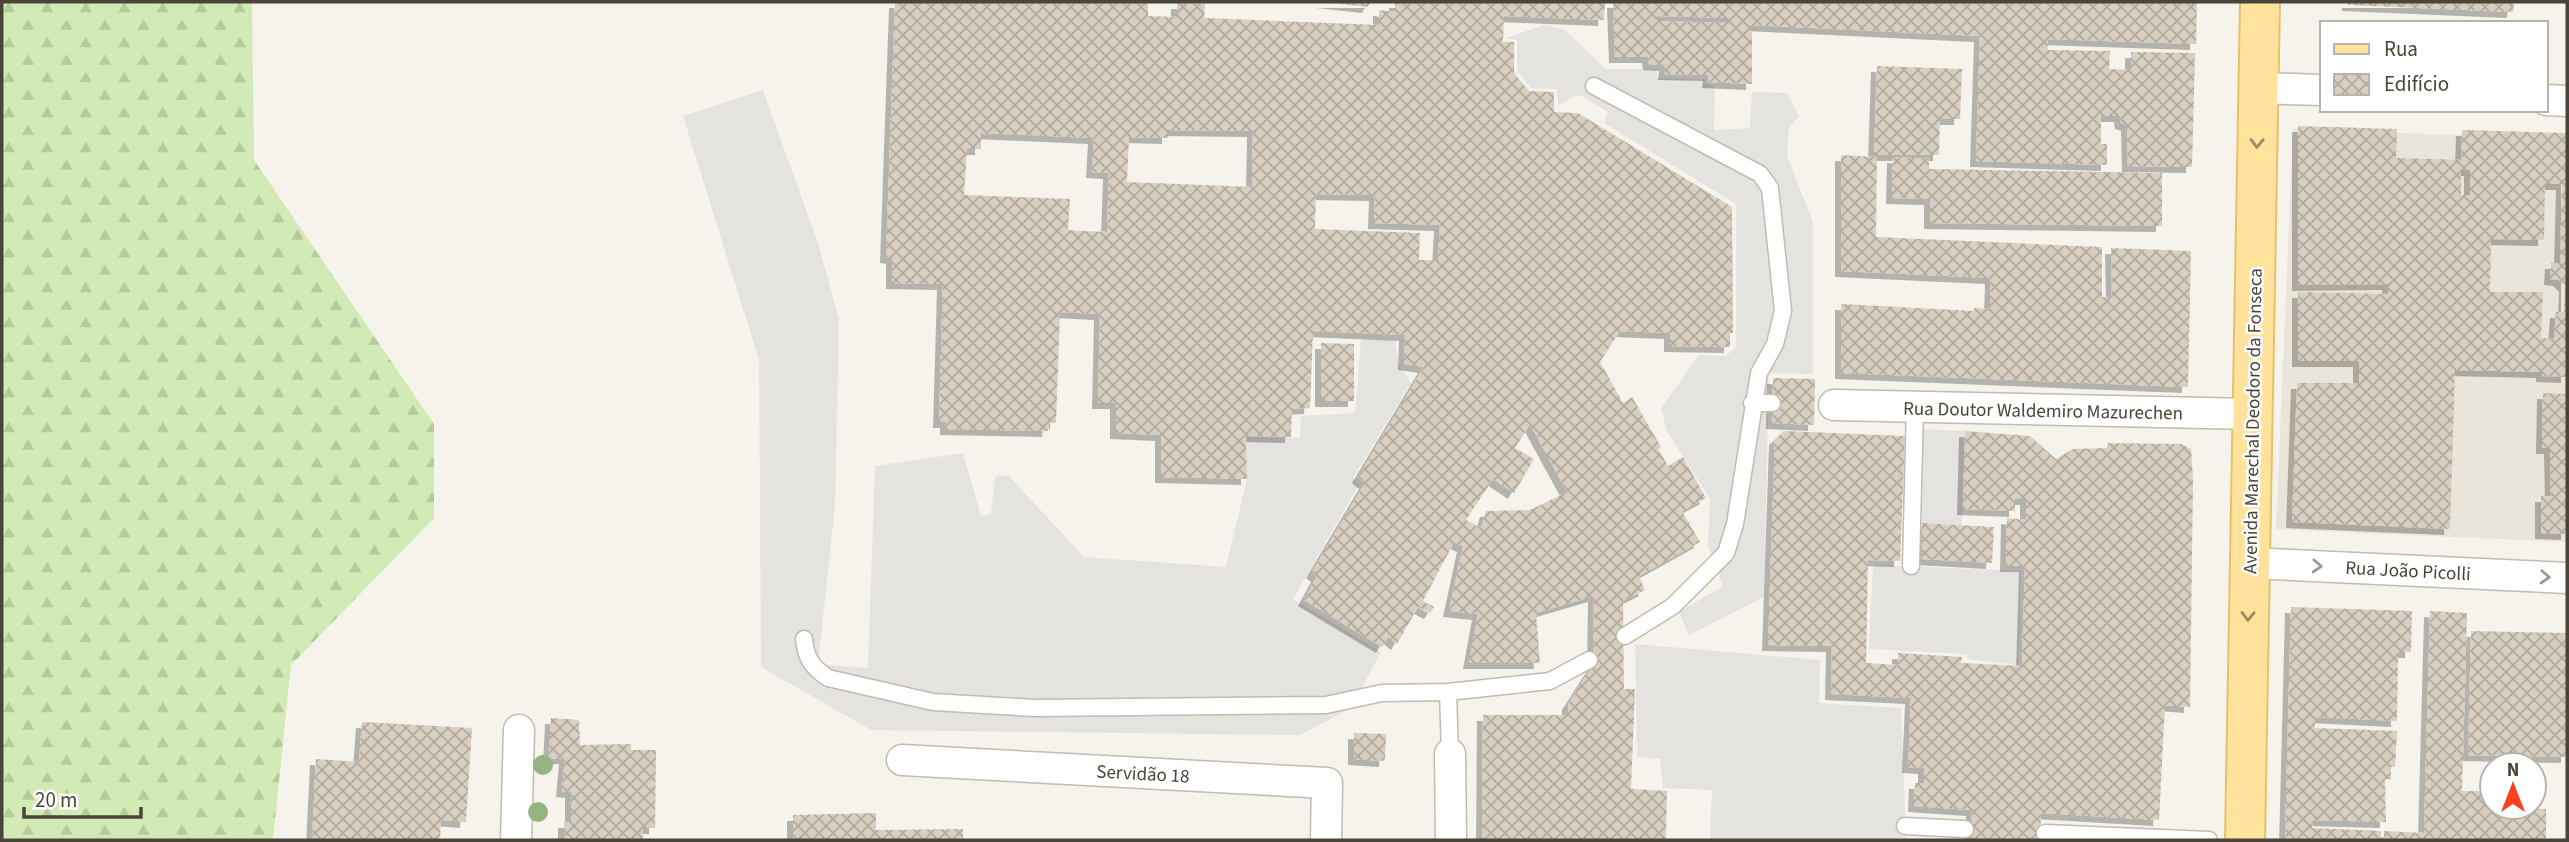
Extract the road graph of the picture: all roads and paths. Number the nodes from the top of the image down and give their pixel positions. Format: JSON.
{"nodes":[{"id":1,"x":2260,"y":2,"type":"edge"},
{"id":2,"x":1594,"y":86,"type":"dead end"},
{"id":3,"x":2258,"y":88,"type":"junction"},
{"id":4,"x":2320,"y":90,"type":"edge"},
{"id":5,"x":2548,"y":100,"type":"edge"},
{"id":6,"x":2567,"y":100,"type":"edge"},
{"id":7,"x":1752,"y":403,"type":"junction"},
{"id":8,"x":1772,"y":403,"type":"dead end"},
{"id":9,"x":1824,"y":405,"type":"dead end"},
{"id":10,"x":1915,"y":407,"type":"junction"},
{"id":11,"x":2252,"y":414,"type":"junction"},
{"id":12,"x":2249,"y":562,"type":"junction"},
{"id":13,"x":1911,"y":566,"type":"dead end"},
{"id":14,"x":2567,"y":578,"type":"edge"},
{"id":15,"x":1625,"y":636,"type":"dead end"},
{"id":16,"x":804,"y":639,"type":"dead end"},
{"id":17,"x":1589,"y":660,"type":"dead end"},
{"id":18,"x":1448,"y":692,"type":"junction"},
{"id":19,"x":519,"y":730,"type":"dead end"},
{"id":20,"x":1450,"y":754,"type":"joint"},
{"id":21,"x":902,"y":760,"type":"dead end"},
{"id":22,"x":1905,"y":826,"type":"dead end"},
{"id":23,"x":1965,"y":829,"type":"dead end"},
{"id":24,"x":2045,"y":833,"type":"dead end"},
{"id":25,"x":516,"y":840,"type":"edge"},
{"id":26,"x":1326,"y":840,"type":"edge"},
{"id":27,"x":1451,"y":840,"type":"edge"},
{"id":28,"x":2209,"y":840,"type":"edge"},
{"id":29,"x":2245,"y":840,"type":"edge"}],
"edges":[{"from":1,"to":3,"type":"main road","name":"Avenida Marechal Deodoro da Fonseca"},
{"from":2,"to":7,"type":"lane"},
{"from":3,"to":4,"type":"street"},
{"from":3,"to":11,"type":"main road","name":"Avenida Marechal Deodoro da Fonseca","one_way":true},
{"from":5,"to":6,"type":"street"},
{"from":7,"to":8,"type":"lane"},
{"from":7,"to":15,"type":"lane"},
{"from":9,"to":10,"type":"street","name":"Rua Doutor Waldemiro Mazurechen"},
{"from":10,"to":11,"type":"street","name":"Rua Doutor Waldemiro Mazurechen"},
{"from":10,"to":13,"type":"lane"},
{"from":11,"to":12,"type":"main road","name":"Avenida Marechal Deodoro da Fonseca"},
{"from":12,"to":14,"type":"street","name":"Rua João Picolli","one_way":true},
{"from":12,"to":29,"type":"main road","name":"Avenida Marechal Deodoro da Fonseca","one_way":true},
{"from":16,"to":18,"type":"lane"},
{"from":17,"to":18,"type":"lane"},
{"from":18,"to":20,"type":"lane"},
{"from":19,"to":25,"type":"street"},
{"from":20,"to":27,"type":"street"},
{"from":21,"to":26,"type":"street","name":"Servidão 18"},
{"from":22,"to":23,"type":"lane"},
{"from":24,"to":28,"type":"lane"}]}
